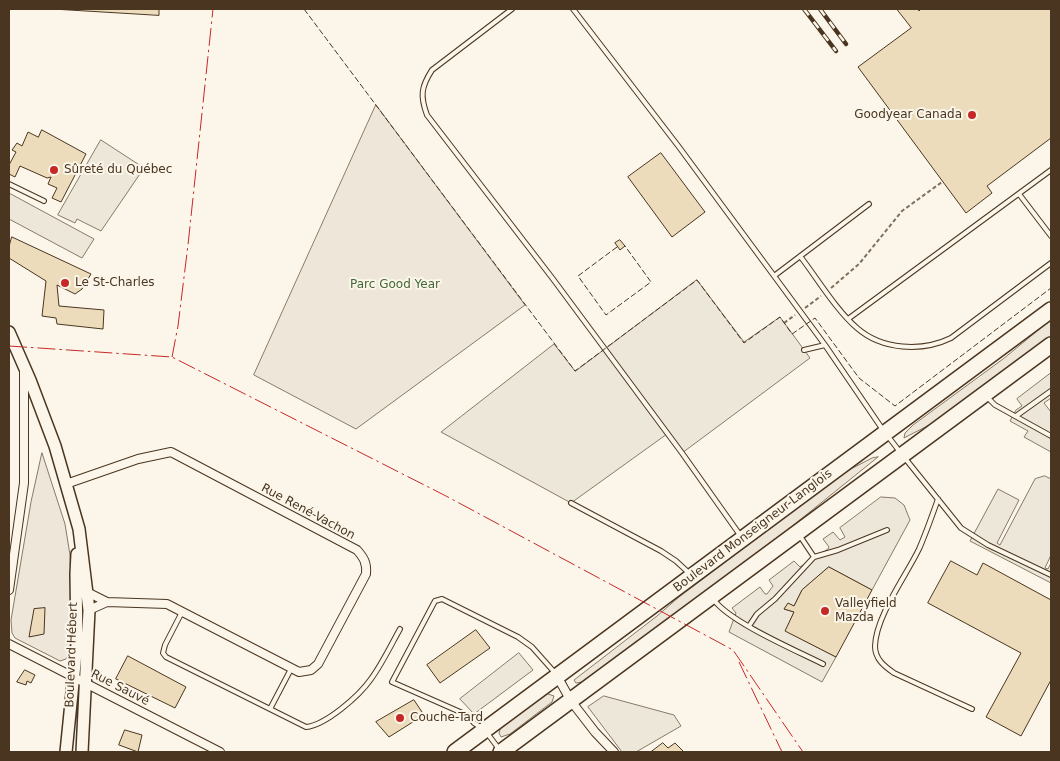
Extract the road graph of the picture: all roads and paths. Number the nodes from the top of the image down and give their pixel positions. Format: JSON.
{"nodes":[{"id":1,"x":512,"y":9,"type":"edge"},
{"id":2,"x":573,"y":9,"type":"edge"},
{"id":3,"x":1051,"y":170,"type":"edge"},
{"id":4,"x":942,"y":182,"type":"dead end"},
{"id":5,"x":9,"y":184,"type":"edge"},
{"id":6,"x":1019,"y":194,"type":"junction"},
{"id":7,"x":44,"y":201,"type":"dead end"},
{"id":8,"x":869,"y":204,"type":"dead end"},
{"id":9,"x":1051,"y":236,"type":"edge"},
{"id":10,"x":800,"y":256,"type":"junction"},
{"id":11,"x":1051,"y":263,"type":"edge"},
{"id":12,"x":774,"y":276,"type":"junction"},
{"id":13,"x":827,"y":291,"type":"junction"},
{"id":14,"x":1051,"y":310,"type":"edge"},
{"id":15,"x":800,"y":311,"type":"junction"},
{"id":16,"x":848,"y":319,"type":"junction"},
{"id":17,"x":784,"y":323,"type":"dead end"},
{"id":18,"x":9,"y":332,"type":"edge"},
{"id":19,"x":825,"y":345,"type":"junction"},
{"id":20,"x":1051,"y":345,"type":"edge"},
{"id":21,"x":804,"y":350,"type":"dead end"},
{"id":22,"x":24,"y":365,"type":"junction"},
{"id":23,"x":1051,"y":391,"type":"edge"},
{"id":24,"x":985,"y":394,"type":"junction"},
{"id":25,"x":1016,"y":416,"type":"junction"},
{"id":26,"x":886,"y":433,"type":"junction"},
{"id":27,"x":1051,"y":436,"type":"edge"},
{"id":28,"x":902,"y":455,"type":"junction"},
{"id":29,"x":66,"y":484,"type":"junction"},
{"id":30,"x":938,"y":499,"type":"junction"},
{"id":31,"x":572,"y":503,"type":"dead end"},
{"id":32,"x":79,"y":530,"type":"junction"},
{"id":33,"x":887,"y":530,"type":"dead end"},
{"id":34,"x":797,"y":533,"type":"junction"},
{"id":35,"x":743,"y":539,"type":"junction"},
{"id":36,"x":814,"y":557,"type":"junction"},
{"id":37,"x":1051,"y":575,"type":"edge"},
{"id":38,"x":691,"y":577,"type":"junction"},
{"id":39,"x":9,"y":590,"type":"edge"},
{"id":40,"x":87,"y":592,"type":"junction"},
{"id":41,"x":711,"y":596,"type":"junction"},
{"id":42,"x":107,"y":602,"type":"junction"},
{"id":43,"x":89,"y":610,"type":"junction"},
{"id":44,"x":182,"y":612,"type":"junction"},
{"id":45,"x":749,"y":626,"type":"junction"},
{"id":46,"x":400,"y":628,"type":"dead end"},
{"id":47,"x":9,"y":644,"type":"edge"},
{"id":48,"x":823,"y":664,"type":"dead end"},
{"id":49,"x":291,"y":669,"type":"junction"},
{"id":50,"x":558,"y":676,"type":"junction"},
{"id":51,"x":75,"y":677,"type":"junction"},
{"id":52,"x":87,"y":683,"type":"junction"},
{"id":53,"x":571,"y":701,"type":"junction"},
{"id":54,"x":270,"y":709,"type":"junction"},
{"id":55,"x":972,"y":709,"type":"dead end"},
{"id":56,"x":484,"y":730,"type":"junction"},
{"id":57,"x":66,"y":752,"type":"edge"},
{"id":58,"x":82,"y":752,"type":"edge"},
{"id":59,"x":220,"y":752,"type":"edge"},
{"id":60,"x":455,"y":752,"type":"edge"},
{"id":61,"x":501,"y":752,"type":"edge"},
{"id":62,"x":614,"y":752,"type":"edge"}],
"edges":[{"from":1,"to":35,"type":"lane"},
{"from":2,"to":12,"type":"lane"},
{"from":3,"to":6,"type":"lane"},
{"from":4,"to":13,"type":"path"},
{"from":5,"to":7,"type":"lane"},
{"from":6,"to":9,"type":"lane"},
{"from":6,"to":16,"type":"lane"},
{"from":8,"to":10,"type":"lane"},
{"from":10,"to":12,"type":"lane"},
{"from":10,"to":13,"type":"lane"},
{"from":11,"to":16,"type":"lane"},
{"from":12,"to":15,"type":"lane"},
{"from":13,"to":15,"type":"path"},
{"from":13,"to":16,"type":"lane"},
{"from":14,"to":26,"type":"highway","name":"Boulevard Monseigneur-Langlois"},
{"from":15,"to":17,"type":"path"},
{"from":15,"to":19,"type":"lane"},
{"from":18,"to":22,"type":"main road","name":"Boulevard Hébert"},
{"from":19,"to":21,"type":"lane"},
{"from":19,"to":26,"type":"lane"},
{"from":20,"to":24,"type":"highway"},
{"from":22,"to":29,"type":"main road","name":"Boulevard Hébert"},
{"from":22,"to":39,"type":"street"},
{"from":23,"to":25,"type":"lane"},
{"from":24,"to":25,"type":"lane"},
{"from":24,"to":28,"type":"highway"},
{"from":25,"to":27,"type":"lane"},
{"from":26,"to":28,"type":"lane"},
{"from":26,"to":35,"type":"highway","name":"Boulevard Monseigneur-Langlois"},
{"from":28,"to":30,"type":"lane"},
{"from":28,"to":34,"type":"highway"},
{"from":29,"to":32,"type":"main road","name":"Boulevard Hébert"},
{"from":29,"to":49,"type":"street","name":"Rue René-Vachon"},
{"from":30,"to":37,"type":"lane"},
{"from":30,"to":55,"type":"lane"},
{"from":31,"to":38,"type":"lane"},
{"from":32,"to":40,"type":"main road","name":"Boulevard Hébert"},
{"from":32,"to":51,"type":"main road","name":"Boulevard Hébert"},
{"from":33,"to":36,"type":"lane"},
{"from":34,"to":36,"type":"lane"},
{"from":34,"to":41,"type":"highway"},
{"from":35,"to":38,"type":"highway","name":"Boulevard Monseigneur-Langlois"},
{"from":36,"to":45,"type":"lane"},
{"from":38,"to":50,"type":"highway","name":"Boulevard Monseigneur-Langlois"},
{"from":40,"to":42,"type":"street"},
{"from":40,"to":43,"type":"main road","name":"Boulevard Hébert"},
{"from":41,"to":45,"type":"lane"},
{"from":41,"to":53,"type":"highway"},
{"from":42,"to":43,"type":"street"},
{"from":42,"to":44,"type":"street"},
{"from":43,"to":52,"type":"main road","name":"Boulevard Hébert"},
{"from":44,"to":49,"type":"street"},
{"from":44,"to":54,"type":"lane"},
{"from":45,"to":48,"type":"lane"},
{"from":46,"to":54,"type":"lane"},
{"from":47,"to":51,"type":"street","name":"Rue Sauvé"},
{"from":49,"to":54,"type":"lane"},
{"from":50,"to":53,"type":"street"},
{"from":50,"to":56,"type":"highway","name":"Boulevard Monseigneur-Langlois"},
{"from":50,"to":56,"type":"lane"},
{"from":51,"to":52,"type":"street","name":"Rue Sauvé"},
{"from":51,"to":57,"type":"main road","name":"Boulevard Hébert"},
{"from":52,"to":58,"type":"main road","name":"Boulevard Hébert"},
{"from":52,"to":59,"type":"street","name":"Rue Sauvé"},
{"from":53,"to":61,"type":"highway"},
{"from":53,"to":62,"type":"street"},
{"from":56,"to":60,"type":"highway","name":"Boulevard Monseigneur-Langlois"},
{"from":56,"to":61,"type":"lane"}]}
